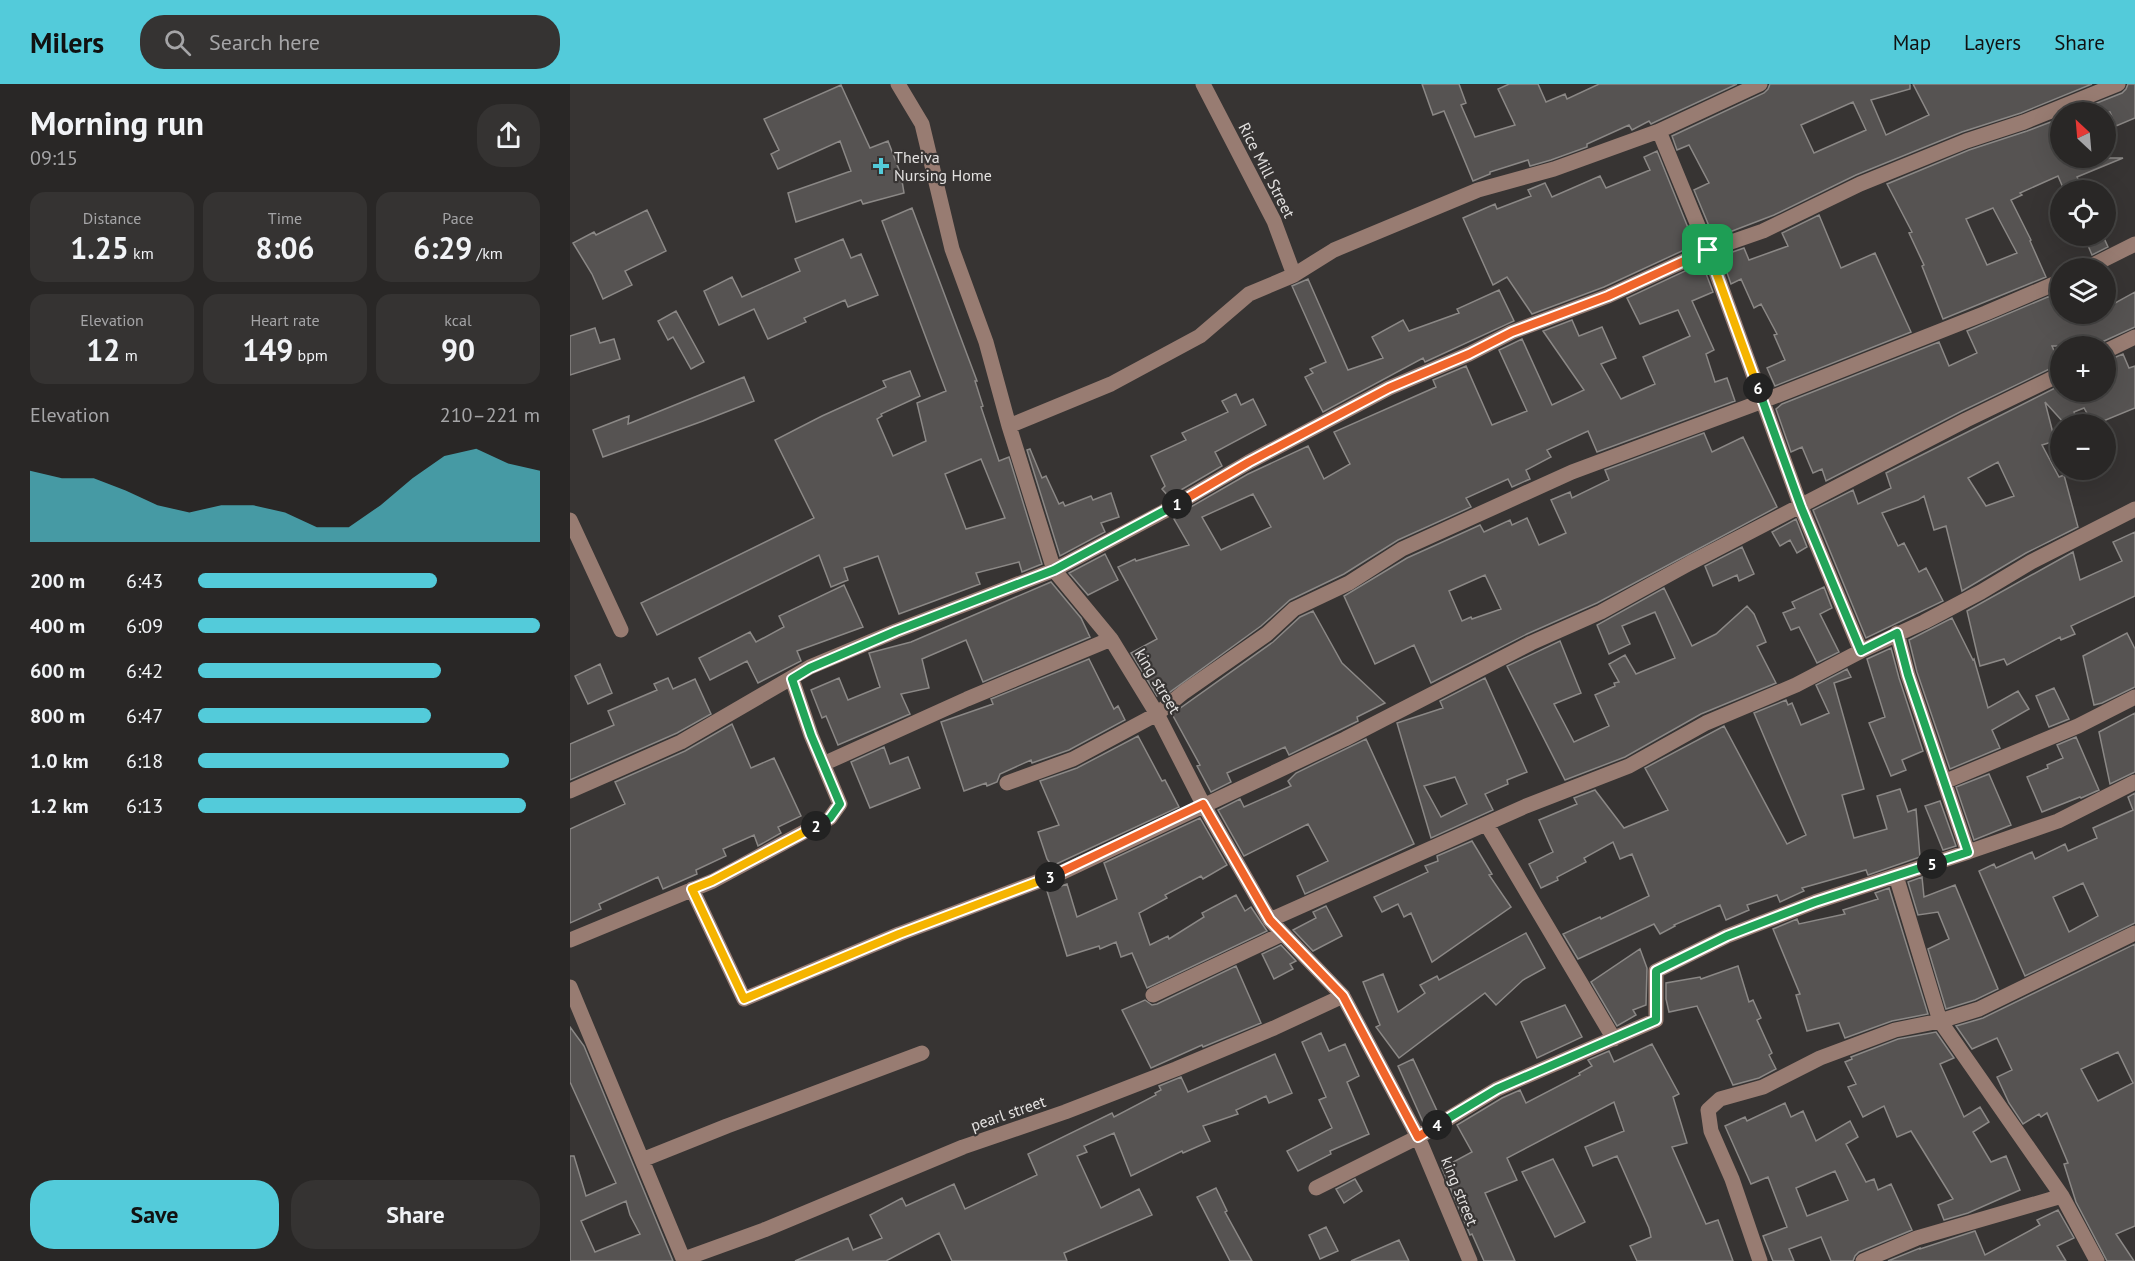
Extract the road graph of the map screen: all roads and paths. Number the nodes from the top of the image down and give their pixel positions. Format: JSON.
{"nodes":[{"id":1,"x":898,"y":84,"type":"edge"},
{"id":2,"x":1203,"y":84,"type":"edge"},
{"id":3,"x":1760,"y":84,"type":"edge"},
{"id":4,"x":2118,"y":84,"type":"edge"},
{"id":5,"x":1659,"y":131,"type":"junction"},
{"id":6,"x":2135,"y":244,"type":"edge"},
{"id":7,"x":1708,"y":250,"type":"junction"},
{"id":8,"x":2107,"y":258,"type":"edge"},
{"id":9,"x":1294,"y":274,"type":"junction"},
{"id":10,"x":2050,"y":286,"type":"edge"},
{"id":11,"x":2135,"y":337,"type":"edge"},
{"id":12,"x":2116,"y":346,"type":"edge"},
{"id":13,"x":2050,"y":379,"type":"edge"},
{"id":14,"x":1762,"y":401,"type":"junction"},
{"id":15,"x":1009,"y":426,"type":"junction"},
{"id":16,"x":1801,"y":507,"type":"junction"},
{"id":17,"x":2135,"y":509,"type":"edge"},
{"id":18,"x":570,"y":520,"type":"edge"},
{"id":19,"x":1054,"y":570,"type":"junction"},
{"id":20,"x":621,"y":630,"type":"dead end"},
{"id":21,"x":1897,"y":633,"type":"junction"},
{"id":22,"x":1111,"y":639,"type":"junction"},
{"id":23,"x":1861,"y":651,"type":"junction"},
{"id":24,"x":792,"y":679,"type":"junction"},
{"id":25,"x":2135,"y":697,"type":"edge"},
{"id":26,"x":1157,"y":714,"type":"junction"},
{"id":27,"x":823,"y":764,"type":"junction"},
{"id":28,"x":1944,"y":782,"type":"junction"},
{"id":29,"x":2135,"y":782,"type":"edge"},
{"id":30,"x":1007,"y":783,"type":"dead end"},
{"id":31,"x":570,"y":791,"type":"edge"},
{"id":32,"x":1203,"y":804,"type":"junction"},
{"id":33,"x":1486,"y":825,"type":"junction"},
{"id":34,"x":1968,"y":852,"type":"junction"},
{"id":35,"x":1896,"y":876,"type":"junction"},
{"id":36,"x":692,"y":889,"type":"junction"},
{"id":37,"x":1270,"y":920,"type":"junction"},
{"id":38,"x":2135,"y":933,"type":"edge"},
{"id":39,"x":1282,"y":934,"type":"junction"},
{"id":40,"x":570,"y":940,"type":"edge"},
{"id":41,"x":570,"y":987,"type":"edge"},
{"id":42,"x":1153,"y":995,"type":"dead end"},
{"id":43,"x":1343,"y":996,"type":"junction"},
{"id":44,"x":1940,"y":1021,"type":"junction"},
{"id":45,"x":1614,"y":1040,"type":"junction"},
{"id":46,"x":922,"y":1053,"type":"dead end"},
{"id":47,"x":1418,"y":1137,"type":"junction"},
{"id":48,"x":642,"y":1160,"type":"junction"},
{"id":49,"x":1316,"y":1188,"type":"dead end"},
{"id":50,"x":2062,"y":1196,"type":"junction"},
{"id":51,"x":684,"y":1260,"type":"edge"},
{"id":52,"x":1470,"y":1261,"type":"edge"},
{"id":53,"x":1760,"y":1261,"type":"edge"},
{"id":54,"x":1863,"y":1261,"type":"edge"},
{"id":55,"x":2097,"y":1261,"type":"edge"}],
"edges":[{"from":1,"to":15,"type":"street","name":"king street"},
{"from":2,"to":9,"type":"street","name":"Rice Mill Street"},
{"from":3,"to":5,"type":"street"},
{"from":4,"to":7,"type":"street"},
{"from":5,"to":7,"type":"street"},
{"from":5,"to":9,"type":"street"},
{"from":6,"to":8,"type":"street"},
{"from":7,"to":14,"type":"street"},
{"from":7,"to":19,"type":"street"},
{"from":9,"to":15,"type":"street"},
{"from":10,"to":14,"type":"street"},
{"from":11,"to":12,"type":"street"},
{"from":13,"to":16,"type":"street"},
{"from":14,"to":16,"type":"street"},
{"from":14,"to":26,"type":"street"},
{"from":15,"to":19,"type":"street","name":"king street"},
{"from":16,"to":23,"type":"street"},
{"from":16,"to":32,"type":"street"},
{"from":17,"to":21,"type":"street"},
{"from":18,"to":20,"type":"street"},
{"from":19,"to":22,"type":"street","name":"king street"},
{"from":19,"to":24,"type":"street"},
{"from":21,"to":23,"type":"street"},
{"from":21,"to":28,"type":"street"},
{"from":22,"to":26,"type":"street","name":"king street"},
{"from":22,"to":27,"type":"street"},
{"from":23,"to":33,"type":"street"},
{"from":24,"to":27,"type":"street"},
{"from":24,"to":31,"type":"street"},
{"from":25,"to":28,"type":"street"},
{"from":26,"to":30,"type":"street"},
{"from":26,"to":32,"type":"street","name":"king street"},
{"from":27,"to":36,"type":"street"},
{"from":28,"to":34,"type":"street"},
{"from":29,"to":34,"type":"street"},
{"from":32,"to":36,"type":"street"},
{"from":32,"to":37,"type":"street","name":"king street"},
{"from":33,"to":37,"type":"street"},
{"from":33,"to":45,"type":"street"},
{"from":34,"to":35,"type":"street"},
{"from":35,"to":44,"type":"street"},
{"from":35,"to":45,"type":"street"},
{"from":36,"to":40,"type":"street"},
{"from":37,"to":39,"type":"street","name":"king street"},
{"from":38,"to":44,"type":"street"},
{"from":39,"to":42,"type":"street"},
{"from":39,"to":43,"type":"street","name":"king street"},
{"from":41,"to":48,"type":"street"},
{"from":43,"to":47,"type":"street","name":"king street"},
{"from":43,"to":51,"type":"street","name":"pearl street"},
{"from":44,"to":50,"type":"street"},
{"from":44,"to":53,"type":"street"},
{"from":45,"to":47,"type":"street"},
{"from":46,"to":48,"type":"street"},
{"from":47,"to":49,"type":"street"},
{"from":47,"to":52,"type":"street","name":"king street"},
{"from":48,"to":51,"type":"street"},
{"from":50,"to":54,"type":"street"},
{"from":50,"to":55,"type":"street"}]}
